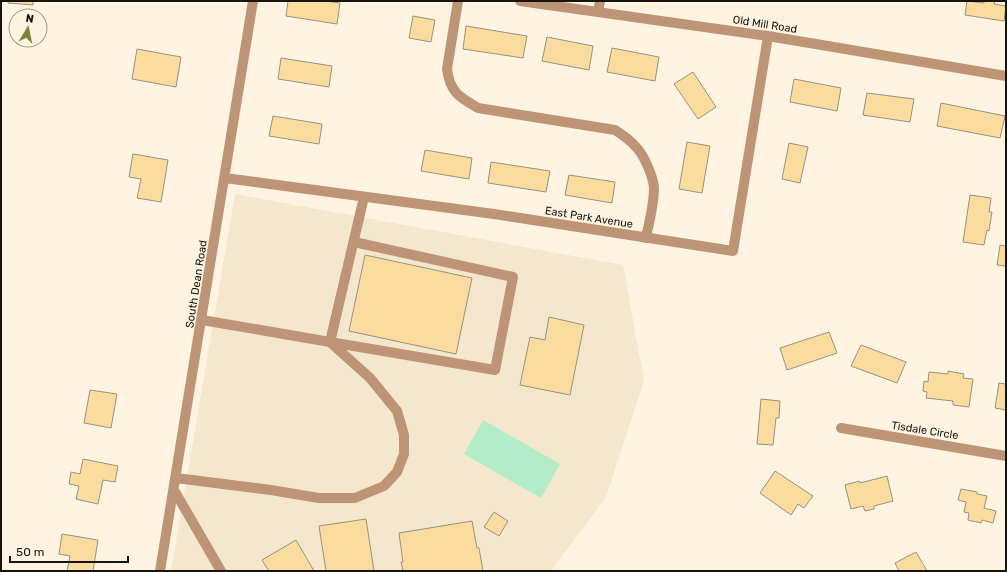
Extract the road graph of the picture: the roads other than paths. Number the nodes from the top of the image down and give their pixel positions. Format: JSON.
{"nodes":[{"id":1,"x":253,"y":1,"type":"edge"},
{"id":2,"x":458,"y":1,"type":"edge"},
{"id":3,"x":520,"y":1,"type":"edge"},
{"id":4,"x":600,"y":1,"type":"edge"},
{"id":5,"x":598,"y":12,"type":"junction"},
{"id":6,"x":768,"y":36,"type":"junction"},
{"id":7,"x":1006,"y":76,"type":"edge"},
{"id":8,"x":225,"y":178,"type":"junction"},
{"id":9,"x":364,"y":197,"type":"junction"},
{"id":10,"x":646,"y":238,"type":"junction"},
{"id":11,"x":354,"y":242,"type":"junction"},
{"id":12,"x":202,"y":320,"type":"junction"},
{"id":13,"x":330,"y":342,"type":"junction"},
{"id":14,"x":841,"y":428,"type":"dead end"},
{"id":15,"x":1006,"y":456,"type":"edge"},
{"id":16,"x":176,"y":478,"type":"junction"},
{"id":17,"x":174,"y":490,"type":"junction"},
{"id":18,"x":160,"y":571,"type":"edge"},
{"id":19,"x":221,"y":571,"type":"edge"}],
"edges":[{"from":1,"to":8,"type":"street","name":"South Dean Road"},
{"from":2,"to":10,"type":"street"},
{"from":3,"to":5,"type":"street","name":"Old Mill Road"},
{"from":4,"to":5,"type":"street"},
{"from":5,"to":6,"type":"street","name":"Old Mill Road"},
{"from":6,"to":7,"type":"street","name":"Old Mill Road"},
{"from":6,"to":10,"type":"street","name":"East Park Avenue"},
{"from":8,"to":9,"type":"street","name":"East Park Avenue"},
{"from":8,"to":12,"type":"street","name":"South Dean Road"},
{"from":9,"to":10,"type":"street","name":"East Park Avenue"},
{"from":9,"to":11,"type":"street"},
{"from":11,"to":13,"type":"street"},
{"from":11,"to":13,"type":"street"},
{"from":12,"to":13,"type":"street"},
{"from":12,"to":16,"type":"street","name":"South Dean Road"},
{"from":13,"to":16,"type":"street"},
{"from":14,"to":15,"type":"street","name":"Tisdale Circle"},
{"from":16,"to":17,"type":"street","name":"South Dean Road"},
{"from":17,"to":18,"type":"street","name":"South Dean Road"},
{"from":17,"to":19,"type":"street"}]}
